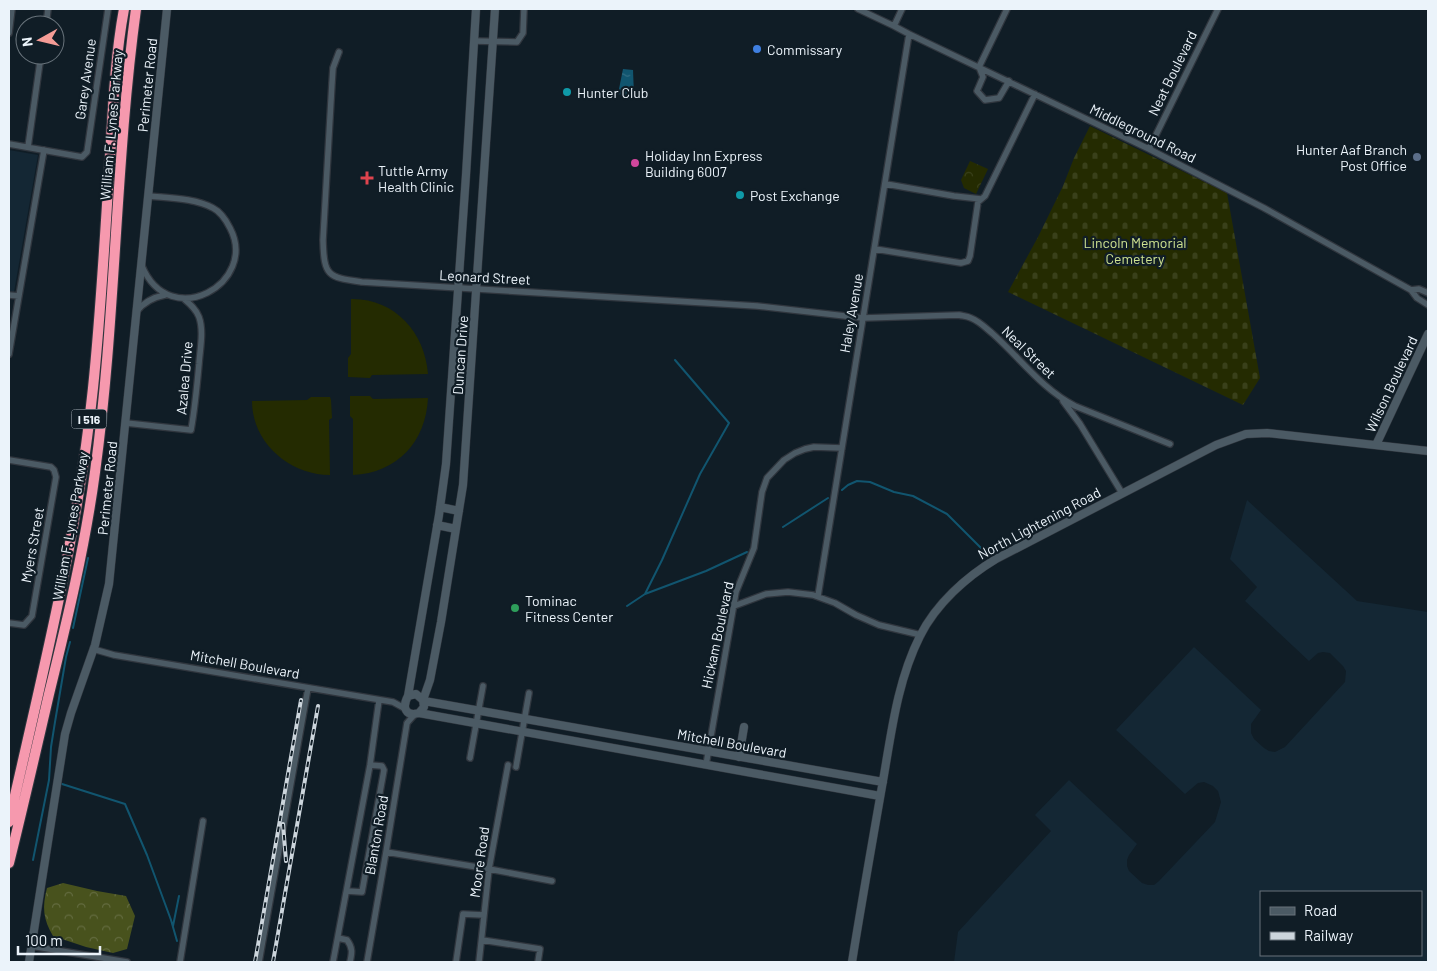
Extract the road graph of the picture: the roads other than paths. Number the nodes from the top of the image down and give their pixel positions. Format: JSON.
{"nodes":[{"id":1,"x":12,"y":9,"type":"edge"},
{"id":2,"x":108,"y":9,"type":"edge"},
{"id":3,"x":124,"y":9,"type":"edge"},
{"id":4,"x":136,"y":9,"type":"edge"},
{"id":5,"x":167,"y":9,"type":"edge"},
{"id":6,"x":476,"y":9,"type":"edge"},
{"id":7,"x":495,"y":9,"type":"edge"},
{"id":8,"x":524,"y":9,"type":"edge"},
{"id":9,"x":858,"y":9,"type":"edge"},
{"id":10,"x":902,"y":9,"type":"edge"},
{"id":11,"x":1007,"y":9,"type":"edge"},
{"id":12,"x":1218,"y":9,"type":"edge"},
{"id":13,"x":894,"y":26,"type":"junction"},
{"id":14,"x":9,"y":33,"type":"edge"},
{"id":15,"x":909,"y":34,"type":"junction"},
{"id":16,"x":474,"y":41,"type":"junction"},
{"id":17,"x":493,"y":42,"type":"junction"},
{"id":18,"x":339,"y":52,"type":"dead end"},
{"id":19,"x":40,"y":65,"type":"edge"},
{"id":20,"x":979,"y":67,"type":"junction"},
{"id":21,"x":1009,"y":82,"type":"junction"},
{"id":22,"x":1035,"y":94,"type":"junction"},
{"id":23,"x":9,"y":144,"type":"edge"},
{"id":24,"x":28,"y":147,"type":"junction"},
{"id":25,"x":1149,"y":149,"type":"junction"},
{"id":26,"x":44,"y":150,"type":"junction"},
{"id":27,"x":886,"y":184,"type":"junction"},
{"id":28,"x":149,"y":196,"type":"junction"},
{"id":29,"x":981,"y":200,"type":"junction"},
{"id":30,"x":875,"y":249,"type":"junction"},
{"id":31,"x":141,"y":265,"type":"junction"},
{"id":32,"x":458,"y":288,"type":"junction"},
{"id":33,"x":477,"y":288,"type":"junction"},
{"id":34,"x":1412,"y":290,"type":"junction"},
{"id":35,"x":1428,"y":293,"type":"edge"},
{"id":36,"x":9,"y":295,"type":"edge"},
{"id":37,"x":166,"y":295,"type":"junction"},
{"id":38,"x":19,"y":296,"type":"junction"},
{"id":39,"x":184,"y":299,"type":"junction"},
{"id":40,"x":1428,"y":305,"type":"edge"},
{"id":41,"x":136,"y":312,"type":"junction"},
{"id":42,"x":863,"y":318,"type":"junction"},
{"id":43,"x":1428,"y":334,"type":"edge"},
{"id":44,"x":9,"y":354,"type":"edge"},
{"id":45,"x":1062,"y":400,"type":"junction"},
{"id":46,"x":126,"y":423,"type":"junction"},
{"id":47,"x":1170,"y":444,"type":"dead end"},
{"id":48,"x":1376,"y":445,"type":"junction"},
{"id":49,"x":842,"y":448,"type":"junction"},
{"id":50,"x":1428,"y":451,"type":"edge"},
{"id":51,"x":9,"y":460,"type":"edge"},
{"id":52,"x":1122,"y":493,"type":"junction"},
{"id":53,"x":440,"y":507,"type":"junction"},
{"id":54,"x":459,"y":511,"type":"junction"},
{"id":55,"x":437,"y":525,"type":"junction"},
{"id":56,"x":456,"y":530,"type":"junction"},
{"id":57,"x":818,"y":596,"type":"junction"},
{"id":58,"x":734,"y":606,"type":"junction"},
{"id":59,"x":9,"y":623,"type":"edge"},
{"id":60,"x":920,"y":635,"type":"junction"},
{"id":61,"x":93,"y":649,"type":"junction"},
{"id":62,"x":429,"y":684,"type":"junction"},
{"id":63,"x":483,"y":686,"type":"dead end"},
{"id":64,"x":308,"y":688,"type":"junction"},
{"id":65,"x":529,"y":693,"type":"dead end"},
{"id":66,"x":407,"y":697,"type":"junction"},
{"id":67,"x":379,"y":700,"type":"junction"},
{"id":68,"x":424,"y":700,"type":"junction"},
{"id":69,"x":393,"y":702,"type":"junction"},
{"id":70,"x":436,"y":703,"type":"junction"},
{"id":71,"x":405,"y":709,"type":"junction"},
{"id":72,"x":478,"y":711,"type":"junction"},
{"id":73,"x":417,"y":714,"type":"junction"},
{"id":74,"x":524,"y":719,"type":"junction"},
{"id":75,"x":407,"y":723,"type":"junction"},
{"id":76,"x":476,"y":724,"type":"junction"},
{"id":77,"x":744,"y":727,"type":"dead end"},
{"id":78,"x":578,"y":729,"type":"junction"},
{"id":79,"x":522,"y":732,"type":"junction"},
{"id":80,"x":575,"y":741,"type":"junction"},
{"id":81,"x":708,"y":751,"type":"junction"},
{"id":82,"x":739,"y":757,"type":"junction"},
{"id":83,"x":470,"y":758,"type":"dead end"},
{"id":84,"x":370,"y":765,"type":"junction"},
{"id":85,"x":508,"y":765,"type":"dead end"},
{"id":86,"x":706,"y":765,"type":"junction"},
{"id":87,"x":516,"y":767,"type":"dead end"},
{"id":88,"x":830,"y":773,"type":"junction"},
{"id":89,"x":883,"y":782,"type":"junction"},
{"id":90,"x":827,"y":786,"type":"junction"},
{"id":91,"x":880,"y":796,"type":"junction"},
{"id":92,"x":203,"y":821,"type":"dead end"},
{"id":93,"x":9,"y":822,"type":"edge"},
{"id":94,"x":386,"y":852,"type":"junction"},
{"id":95,"x":9,"y":863,"type":"edge"},
{"id":96,"x":490,"y":869,"type":"junction"},
{"id":97,"x":552,"y":881,"type":"dead end"},
{"id":98,"x":347,"y":891,"type":"junction"},
{"id":99,"x":484,"y":916,"type":"junction"},
{"id":100,"x":338,"y":938,"type":"junction"},
{"id":101,"x":482,"y":940,"type":"junction"},
{"id":102,"x":31,"y":946,"type":"junction"},
{"id":103,"x":29,"y":962,"type":"edge"},
{"id":104,"x":127,"y":962,"type":"edge"},
{"id":105,"x":180,"y":962,"type":"edge"},
{"id":106,"x":259,"y":962,"type":"edge"},
{"id":107,"x":334,"y":962,"type":"edge"},
{"id":108,"x":350,"y":962,"type":"edge"},
{"id":109,"x":366,"y":962,"type":"edge"},
{"id":110,"x":456,"y":962,"type":"edge"},
{"id":111,"x":479,"y":962,"type":"edge"},
{"id":112,"x":538,"y":962,"type":"edge"},
{"id":113,"x":852,"y":962,"type":"edge"}],
"edges":[{"from":1,"to":14,"type":"street"},
{"from":2,"to":26,"type":"street","name":"Garey Avenue"},
{"from":3,"to":93,"type":"highway","name":"William F. Lynes Parkway","number":"I 516"},
{"from":4,"to":95,"type":"highway","name":"William F. Lynes Parkway","number":"I 516"},
{"from":5,"to":28,"type":"street","name":"Perimeter Road"},
{"from":6,"to":16,"type":"street","name":"Duncan Drive"},
{"from":7,"to":17,"type":"street","name":"Duncan Drive"},
{"from":8,"to":17,"type":"street"},
{"from":9,"to":13,"type":"street","name":"Middleground Road"},
{"from":10,"to":13,"type":"street"},
{"from":11,"to":20,"type":"street"},
{"from":12,"to":25,"type":"street","name":"Neat Boulevard"},
{"from":13,"to":15,"type":"street","name":"Middleground Road"},
{"from":15,"to":20,"type":"street","name":"Middleground Road"},
{"from":15,"to":27,"type":"street","name":"Haley Avenue"},
{"from":16,"to":17,"type":"street"},
{"from":16,"to":32,"type":"street","name":"Duncan Drive"},
{"from":17,"to":33,"type":"street","name":"Duncan Drive"},
{"from":18,"to":32,"type":"street","name":"Leonard Street"},
{"from":19,"to":24,"type":"street"},
{"from":20,"to":21,"type":"street","name":"Middleground Road"},
{"from":20,"to":21,"type":"street"},
{"from":21,"to":22,"type":"street","name":"Middleground Road"},
{"from":22,"to":25,"type":"street","name":"Middleground Road"},
{"from":22,"to":29,"type":"street"},
{"from":23,"to":24,"type":"street"},
{"from":24,"to":26,"type":"street"},
{"from":25,"to":34,"type":"street","name":"Middleground Road"},
{"from":26,"to":38,"type":"street"},
{"from":27,"to":29,"type":"street"},
{"from":27,"to":30,"type":"street","name":"Haley Avenue"},
{"from":28,"to":31,"type":"street","name":"Perimeter Road"},
{"from":28,"to":39,"type":"street"},
{"from":29,"to":30,"type":"street"},
{"from":30,"to":42,"type":"street","name":"Haley Avenue"},
{"from":31,"to":37,"type":"street"},
{"from":31,"to":41,"type":"street","name":"Perimeter Road"},
{"from":32,"to":33,"type":"street","name":"Leonard Street"},
{"from":32,"to":53,"type":"street","name":"Duncan Drive"},
{"from":33,"to":42,"type":"street","name":"Leonard Street"},
{"from":33,"to":54,"type":"street","name":"Duncan Drive"},
{"from":34,"to":35,"type":"street","name":"Middleground Road"},
{"from":34,"to":40,"type":"street","name":"Middleground Road"},
{"from":36,"to":38,"type":"street"},
{"from":37,"to":39,"type":"street"},
{"from":37,"to":41,"type":"street"},
{"from":38,"to":44,"type":"street"},
{"from":39,"to":46,"type":"street","name":"Azalea Drive"},
{"from":41,"to":46,"type":"street","name":"Perimeter Road"},
{"from":42,"to":45,"type":"street","name":"Neal Street"},
{"from":42,"to":49,"type":"street","name":"Haley Avenue"},
{"from":43,"to":48,"type":"street","name":"Wilson Boulevard"},
{"from":45,"to":47,"type":"street","name":"Neal Street"},
{"from":45,"to":52,"type":"street"},
{"from":46,"to":61,"type":"street","name":"Perimeter Road"},
{"from":48,"to":50,"type":"street","name":"North Lightening Road"},
{"from":48,"to":52,"type":"street","name":"North Lightening Road"},
{"from":49,"to":57,"type":"street","name":"Haley Avenue"},
{"from":49,"to":58,"type":"street","name":"Hickam Boulevard"},
{"from":51,"to":59,"type":"street","name":"Myers Street"},
{"from":52,"to":60,"type":"street","name":"North Lightening Road"},
{"from":53,"to":54,"type":"street"},
{"from":53,"to":55,"type":"street","name":"Duncan Drive"},
{"from":54,"to":56,"type":"street","name":"Duncan Drive"},
{"from":55,"to":56,"type":"street"},
{"from":55,"to":66,"type":"street","name":"Duncan Drive"},
{"from":56,"to":62,"type":"street","name":"Duncan Drive"},
{"from":57,"to":58,"type":"street"},
{"from":57,"to":60,"type":"street"},
{"from":58,"to":81,"type":"street","name":"Hickam Boulevard"},
{"from":60,"to":89,"type":"street","name":"North Lightening Road"},
{"from":61,"to":64,"type":"street","name":"Mitchell Boulevard"},
{"from":61,"to":102,"type":"street","name":"Perimeter Road"},
{"from":62,"to":68,"type":"street","name":"Duncan Drive"},
{"from":62,"to":70,"type":"street"},
{"from":63,"to":72,"type":"street"},
{"from":64,"to":67,"type":"street","name":"Mitchell Boulevard"},
{"from":64,"to":106,"type":"street"},
{"from":65,"to":74,"type":"street"},
{"from":66,"to":68,"type":"street"},
{"from":66,"to":69,"type":"street","name":"Mitchell Boulevard"},
{"from":66,"to":71,"type":"street"},
{"from":67,"to":69,"type":"street","name":"Mitchell Boulevard"},
{"from":67,"to":84,"type":"street"},
{"from":68,"to":70,"type":"street","name":"Mitchell Boulevard"},
{"from":68,"to":73,"type":"street"},
{"from":69,"to":71,"type":"street","name":"Mitchell Boulevard"},
{"from":70,"to":72,"type":"street","name":"Mitchell Boulevard"},
{"from":71,"to":73,"type":"street"},
{"from":71,"to":75,"type":"street"},
{"from":72,"to":74,"type":"street","name":"Mitchell Boulevard"},
{"from":72,"to":76,"type":"street"},
{"from":73,"to":75,"type":"street"},
{"from":73,"to":76,"type":"street","name":"Mitchell Boulevard"},
{"from":74,"to":78,"type":"street","name":"Mitchell Boulevard"},
{"from":74,"to":79,"type":"street"},
{"from":75,"to":94,"type":"street","name":"Blanton Road"},
{"from":76,"to":79,"type":"street","name":"Mitchell Boulevard"},
{"from":76,"to":83,"type":"street"},
{"from":77,"to":82,"type":"street"},
{"from":78,"to":80,"type":"street"},
{"from":78,"to":81,"type":"street","name":"Mitchell Boulevard"},
{"from":79,"to":80,"type":"street","name":"Mitchell Boulevard"},
{"from":79,"to":87,"type":"street"},
{"from":80,"to":86,"type":"street","name":"Mitchell Boulevard"},
{"from":81,"to":82,"type":"street","name":"Mitchell Boulevard"},
{"from":81,"to":86,"type":"street","name":"Hickam Boulevard"},
{"from":82,"to":88,"type":"street","name":"Mitchell Boulevard"},
{"from":84,"to":98,"type":"street"},
{"from":84,"to":98,"type":"street"},
{"from":85,"to":96,"type":"street","name":"Moore Road"},
{"from":86,"to":90,"type":"street","name":"Mitchell Boulevard"},
{"from":88,"to":89,"type":"street","name":"Mitchell Boulevard"},
{"from":88,"to":90,"type":"street"},
{"from":89,"to":91,"type":"street","name":"North Lightening Road"},
{"from":90,"to":91,"type":"street","name":"Mitchell Boulevard"},
{"from":91,"to":113,"type":"street","name":"North Lightening Road"},
{"from":92,"to":105,"type":"street"},
{"from":94,"to":96,"type":"street"},
{"from":94,"to":109,"type":"street","name":"Blanton Road"},
{"from":96,"to":97,"type":"street"},
{"from":96,"to":99,"type":"street","name":"Moore Road"},
{"from":98,"to":100,"type":"street"},
{"from":99,"to":101,"type":"street","name":"Moore Road"},
{"from":99,"to":110,"type":"street"},
{"from":100,"to":107,"type":"street"},
{"from":100,"to":108,"type":"street"},
{"from":101,"to":111,"type":"street","name":"Moore Road"},
{"from":101,"to":112,"type":"street"},
{"from":102,"to":103,"type":"street","name":"Perimeter Road"},
{"from":102,"to":104,"type":"street"}]}
